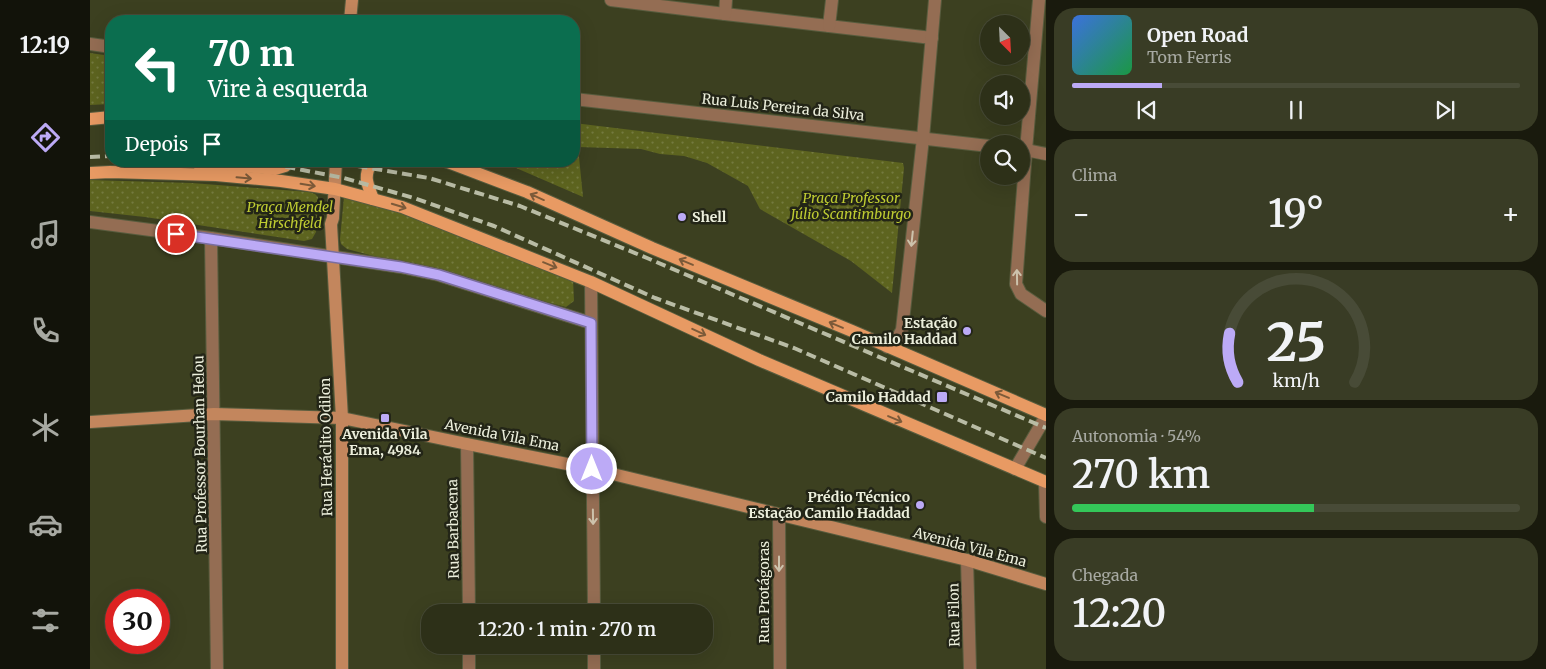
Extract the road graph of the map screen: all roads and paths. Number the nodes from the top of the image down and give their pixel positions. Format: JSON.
{"nodes":[{"id":1,"x":352,"y":0,"type":"edge"},
{"id":2,"x":611,"y":0,"type":"edge"},
{"id":3,"x":726,"y":0,"type":"edge"},
{"id":4,"x":832,"y":0,"type":"edge"},
{"id":5,"x":935,"y":0,"type":"edge"},
{"id":6,"x":1039,"y":0,"type":"edge"},
{"id":7,"x":725,"y":14,"type":"junction"},
{"id":8,"x":351,"y":15,"type":"edge"},
{"id":9,"x":830,"y":26,"type":"junction"},
{"id":10,"x":932,"y":38,"type":"junction"},
{"id":11,"x":90,"y":44,"type":"edge"},
{"id":12,"x":105,"y":45,"type":"edge"},
{"id":13,"x":1041,"y":46,"type":"edge"},
{"id":14,"x":580,"y":100,"type":"edge"},
{"id":15,"x":105,"y":118,"type":"edge"},
{"id":16,"x":90,"y":119,"type":"edge"},
{"id":17,"x":1026,"y":135,"type":"edge"},
{"id":18,"x":923,"y":138,"type":"junction"},
{"id":19,"x":980,"y":145,"type":"edge"},
{"id":20,"x":1030,"y":151,"type":"edge"},
{"id":21,"x":1046,"y":154,"type":"edge"},
{"id":22,"x":178,"y":167,"type":"edge"},
{"id":23,"x":248,"y":167,"type":"edge"},
{"id":24,"x":283,"y":167,"type":"edge"},
{"id":25,"x":335,"y":167,"type":"edge"},
{"id":26,"x":369,"y":167,"type":"edge"},
{"id":27,"x":461,"y":167,"type":"edge"},
{"id":28,"x":110,"y":172,"type":"junction"},
{"id":29,"x":90,"y":173,"type":"edge"},
{"id":30,"x":1021,"y":185,"type":"edge"},
{"id":31,"x":332,"y":189,"type":"junction"},
{"id":32,"x":374,"y":199,"type":"junction"},
{"id":33,"x":90,"y":222,"type":"edge"},
{"id":34,"x":211,"y":238,"type":"junction"},
{"id":35,"x":332,"y":256,"type":"junction"},
{"id":36,"x":591,"y":282,"type":"junction"},
{"id":37,"x":1046,"y":311,"type":"edge"},
{"id":38,"x":591,"y":323,"type":"junction"},
{"id":39,"x":887,"y":347,"type":"junction"},
{"id":40,"x":214,"y":414,"type":"junction"},
{"id":41,"x":1046,"y":416,"type":"edge"},
{"id":42,"x":342,"y":418,"type":"junction"},
{"id":43,"x":90,"y":422,"type":"edge"},
{"id":44,"x":467,"y":444,"type":"junction"},
{"id":45,"x":592,"y":469,"type":"junction"},
{"id":46,"x":1015,"y":469,"type":"junction"},
{"id":47,"x":1046,"y":482,"type":"edge"},
{"id":48,"x":779,"y":515,"type":"junction"},
{"id":49,"x":1046,"y":516,"type":"edge"},
{"id":50,"x":967,"y":560,"type":"junction"},
{"id":51,"x":1046,"y":584,"type":"edge"},
{"id":52,"x":469,"y":604,"type":"edge"},
{"id":53,"x":594,"y":604,"type":"edge"},
{"id":54,"x":469,"y":654,"type":"edge"},
{"id":55,"x":594,"y":654,"type":"edge"},
{"id":56,"x":217,"y":669,"type":"edge"},
{"id":57,"x":342,"y":669,"type":"edge"},
{"id":58,"x":469,"y":669,"type":"edge"},
{"id":59,"x":594,"y":669,"type":"edge"},
{"id":60,"x":780,"y":669,"type":"edge"},
{"id":61,"x":970,"y":669,"type":"edge"}],
"edges":[{"from":1,"to":8,"type":"main road"},
{"from":2,"to":7,"type":"street"},
{"from":3,"to":7,"type":"street"},
{"from":4,"to":9,"type":"street"},
{"from":5,"to":10,"type":"street"},
{"from":6,"to":13,"type":"street"},
{"from":7,"to":9,"type":"street"},
{"from":9,"to":10,"type":"street"},
{"from":10,"to":18,"type":"street"},
{"from":11,"to":12,"type":"street"},
{"from":13,"to":17,"type":"street"},
{"from":14,"to":18,"type":"street","name":"Rua Luis Pereira da Silva"},
{"from":15,"to":16,"type":"main road"},
{"from":18,"to":19,"type":"street","name":"Rua Luis Pereira da Silva"},
{"from":18,"to":39,"type":"street","one_way":true},
{"from":20,"to":21,"type":"street"},
{"from":22,"to":28,"type":"main road"},
{"from":23,"to":24,"type":"main road"},
{"from":25,"to":31,"type":"main road","name":"Rua Heráclito Odilon"},
{"from":26,"to":32,"type":"main road"},
{"from":39,"to":27,"type":"main road","one_way":true},
{"from":28,"to":29,"type":"main road"},
{"from":28,"to":31,"type":"main road","one_way":true},
{"from":37,"to":30,"type":"street","one_way":true},
{"from":31,"to":32,"type":"main road"},
{"from":31,"to":35,"type":"main road","name":"Rua Heráclito Odilon"},
{"from":32,"to":36,"type":"main road","one_way":true},
{"from":33,"to":34,"type":"street"},
{"from":34,"to":35,"type":"street"},
{"from":34,"to":40,"type":"street","name":"Rua Professor Bourhan Helou"},
{"from":35,"to":38,"type":"street"},
{"from":35,"to":42,"type":"main road","name":"Rua Heráclito Odilon"},
{"from":36,"to":38,"type":"street"},
{"from":36,"to":46,"type":"main road","one_way":true},
{"from":38,"to":45,"type":"street"},
{"from":41,"to":39,"type":"main road","one_way":true},
{"from":40,"to":42,"type":"main road","name":"Avenida Vila Ema"},
{"from":40,"to":43,"type":"main road","name":"Avenida Vila Ema"},
{"from":40,"to":56,"type":"street","name":"Rua Professor Bourhan Helou"},
{"from":41,"to":46,"type":"street"},
{"from":42,"to":44,"type":"main road","name":"Avenida Vila Ema"},
{"from":42,"to":57,"type":"main road","name":"Rua Heráclito Odilon"},
{"from":44,"to":45,"type":"main road","name":"Avenida Vila Ema"},
{"from":44,"to":52,"type":"street","name":"Rua Barbacena"},
{"from":45,"to":48,"type":"main road","name":"Avenida Vila Ema"},
{"from":45,"to":53,"type":"street","one_way":true},
{"from":46,"to":47,"type":"main road"},
{"from":47,"to":49,"type":"street"},
{"from":48,"to":50,"type":"main road","name":"Avenida Vila Ema"},
{"from":48,"to":60,"type":"street","name":"Rua Protágoras","one_way":true},
{"from":50,"to":51,"type":"main road","name":"Avenida Vila Ema"},
{"from":50,"to":61,"type":"street","name":"Rua Filon"},
{"from":54,"to":58,"type":"street"},
{"from":55,"to":59,"type":"street"}]}
